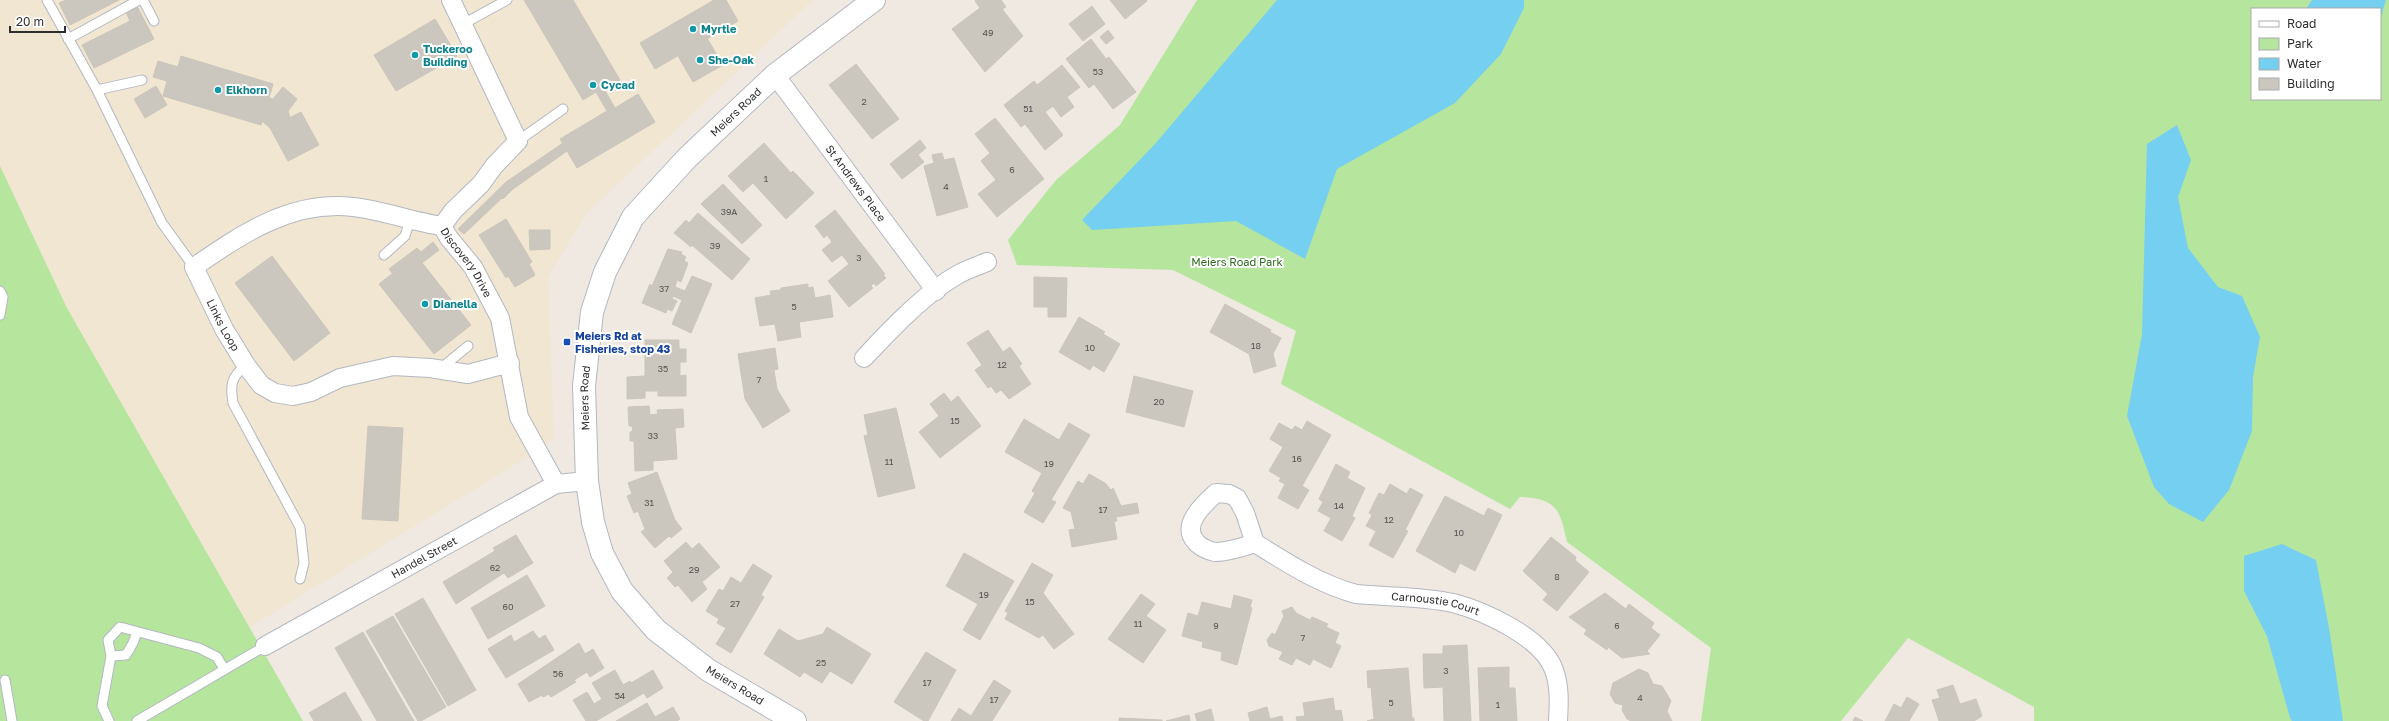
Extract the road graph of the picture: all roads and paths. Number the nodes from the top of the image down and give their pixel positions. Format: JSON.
{"nodes":[{"id":1,"x":48,"y":0,"type":"edge"},
{"id":2,"x":140,"y":0,"type":"edge"},
{"id":3,"x":143,"y":0,"type":"edge"},
{"id":4,"x":451,"y":0,"type":"edge"},
{"id":5,"x":507,"y":0,"type":"edge"},
{"id":6,"x":858,"y":0,"type":"edge"},
{"id":7,"x":874,"y":0,"type":"edge"},
{"id":8,"x":154,"y":21,"type":"dead end"},
{"id":9,"x":463,"y":24,"type":"junction"},
{"id":10,"x":68,"y":39,"type":"junction"},
{"id":11,"x":818,"y":42,"type":"junction"},
{"id":12,"x":775,"y":75,"type":"junction"},
{"id":13,"x":142,"y":80,"type":"dead end"},
{"id":14,"x":97,"y":90,"type":"junction"},
{"id":15,"x":563,"y":109,"type":"dead end"},
{"id":16,"x":518,"y":141,"type":"junction"},
{"id":17,"x":410,"y":220,"type":"junction"},
{"id":18,"x":442,"y":226,"type":"junction"},
{"id":19,"x":384,"y":255,"type":"dead end"},
{"id":20,"x":987,"y":262,"type":"dead end"},
{"id":21,"x":194,"y":267,"type":"junction"},
{"id":22,"x":0,"y":290,"type":"edge"},
{"id":23,"x":936,"y":291,"type":"junction"},
{"id":24,"x":0,"y":315,"type":"edge"},
{"id":25,"x":468,"y":346,"type":"dead end"},
{"id":26,"x":864,"y":358,"type":"dead end"},
{"id":27,"x":510,"y":364,"type":"junction"},
{"id":28,"x":246,"y":365,"type":"junction"},
{"id":29,"x":439,"y":370,"type":"junction"},
{"id":30,"x":587,"y":481,"type":"junction"},
{"id":31,"x":556,"y":484,"type":"junction"},
{"id":32,"x":1255,"y":543,"type":"dead end"},
{"id":33,"x":300,"y":579,"type":"dead end"},
{"id":34,"x":137,"y":632,"type":"junction"},
{"id":35,"x":265,"y":646,"type":"joint"},
{"id":36,"x":111,"y":656,"type":"junction"},
{"id":37,"x":224,"y":669,"type":"junction"},
{"id":38,"x":5,"y":680,"type":"dead end"},
{"id":39,"x":12,"y":721,"type":"edge"},
{"id":40,"x":109,"y":721,"type":"edge"},
{"id":41,"x":137,"y":721,"type":"edge"},
{"id":42,"x":795,"y":721,"type":"edge"},
{"id":43,"x":1558,"y":721,"type":"edge"}],
"edges":[{"from":1,"to":10,"type":"lane"},
{"from":2,"to":10,"type":"lane"},
{"from":3,"to":8,"type":"lane"},
{"from":4,"to":9,"type":"street"},
{"from":5,"to":9,"type":"lane"},
{"from":6,"to":11,"type":"street"},
{"from":7,"to":11,"type":"street","name":"Meiers Road"},
{"from":9,"to":16,"type":"street"},
{"from":10,"to":14,"type":"lane"},
{"from":11,"to":12,"type":"street","name":"Meiers Road"},
{"from":12,"to":23,"type":"street","name":"St Andrews Place"},
{"from":12,"to":30,"type":"street","name":"Meiers Road"},
{"from":13,"to":14,"type":"lane"},
{"from":14,"to":21,"type":"lane"},
{"from":15,"to":16,"type":"lane"},
{"from":16,"to":18,"type":"street","name":"Discovery Drive"},
{"from":17,"to":18,"type":"street"},
{"from":17,"to":19,"type":"lane"},
{"from":17,"to":21,"type":"street"},
{"from":18,"to":27,"type":"street","name":"Discovery Drive"},
{"from":20,"to":23,"type":"street"},
{"from":21,"to":28,"type":"street","name":"Links Loop"},
{"from":22,"to":24,"type":"lane"},
{"from":23,"to":26,"type":"street"},
{"from":25,"to":29,"type":"lane"},
{"from":27,"to":29,"type":"street","name":"Links Loop"},
{"from":27,"to":31,"type":"street","name":"Discovery Drive"},
{"from":28,"to":29,"type":"street","name":"Links Loop"},
{"from":28,"to":33,"type":"lane"},
{"from":30,"to":31,"type":"street","name":"Handel Street"},
{"from":30,"to":42,"type":"street","name":"Meiers Road"},
{"from":31,"to":35,"type":"street","name":"Handel Street"},
{"from":32,"to":43,"type":"street","name":"Carnoustie Court"},
{"from":34,"to":36,"type":"lane"},
{"from":34,"to":36,"type":"lane"},
{"from":34,"to":37,"type":"lane"},
{"from":35,"to":37,"type":"lane"},
{"from":36,"to":40,"type":"lane"},
{"from":37,"to":41,"type":"lane"},
{"from":38,"to":39,"type":"lane"}]}
